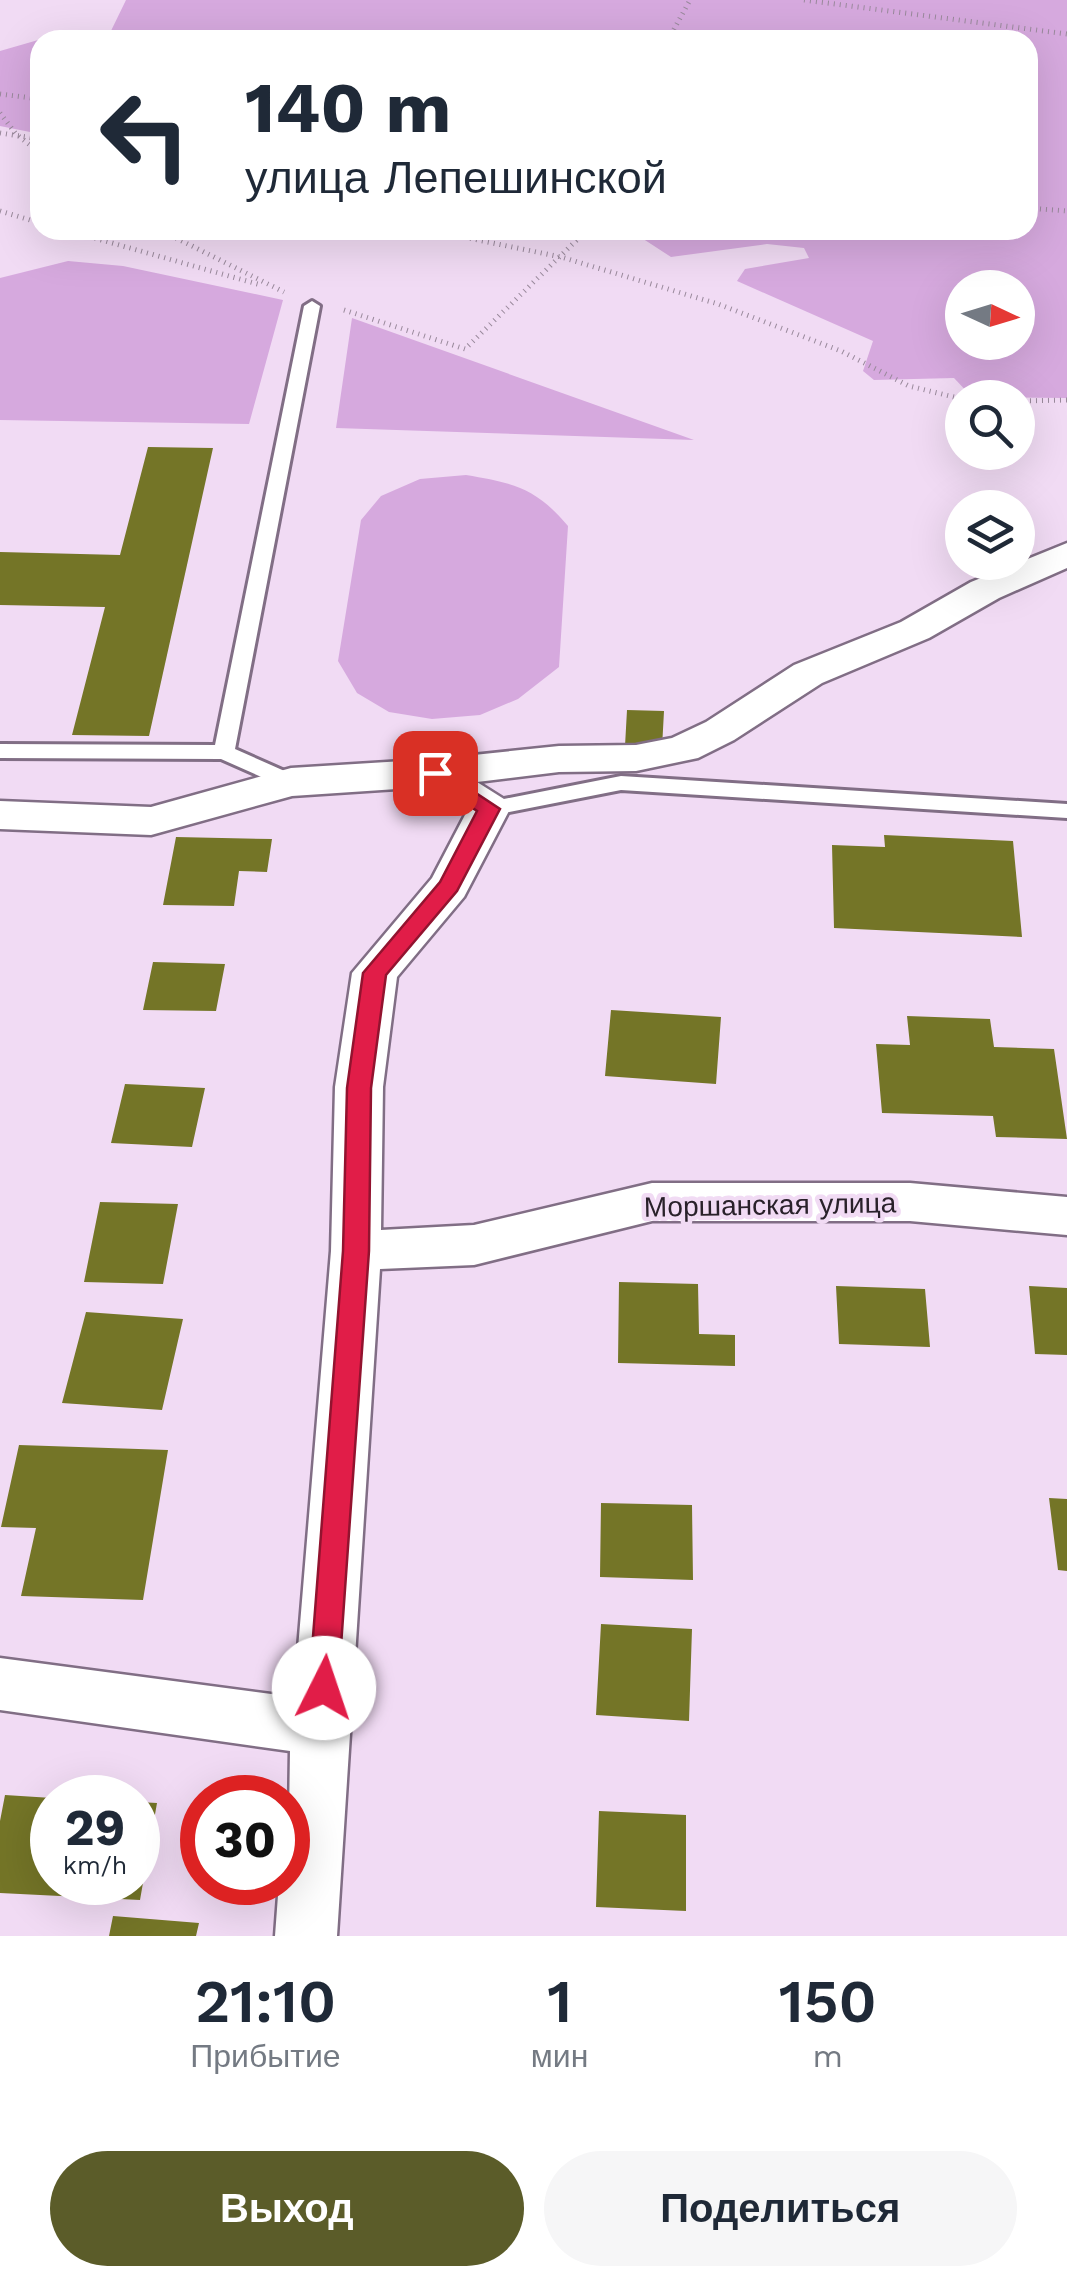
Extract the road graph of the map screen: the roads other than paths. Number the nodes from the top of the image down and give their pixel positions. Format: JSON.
{"nodes":[{"id":1,"x":304,"y":301,"type":"road end"},
{"id":2,"x":1067,"y":554,"type":"edge"},
{"id":3,"x":0,"y":751,"type":"edge"},
{"id":4,"x":224,"y":752,"type":"junction"},
{"id":5,"x":435,"y":773,"type":"junction"},
{"id":6,"x":291,"y":782,"type":"junction"},
{"id":7,"x":489,"y":809,"type":"junction"},
{"id":8,"x":1067,"y":811,"type":"edge"},
{"id":9,"x":0,"y":815,"type":"edge"},
{"id":10,"x":1067,"y":1216,"type":"edge"},
{"id":11,"x":356,"y":1251,"type":"junction"},
{"id":12,"x":0,"y":1684,"type":"edge"},
{"id":13,"x":320,"y":1728,"type":"junction"},
{"id":14,"x":306,"y":1936,"type":"edge"}],
"edges":[{"from":1,"to":4,"type":"lane"},
{"from":2,"to":5,"type":"street"},
{"from":3,"to":4,"type":"lane"},
{"from":4,"to":6,"type":"lane"},
{"from":5,"to":6,"type":"street"},
{"from":5,"to":7,"type":"street"},
{"from":6,"to":9,"type":"street"},
{"from":7,"to":8,"type":"lane"},
{"from":7,"to":11,"type":"street"},
{"from":10,"to":11,"type":"street","name":"Моршанская улица"},
{"from":11,"to":13,"type":"street"},
{"from":12,"to":13,"type":"street"},
{"from":13,"to":14,"type":"street"}]}
